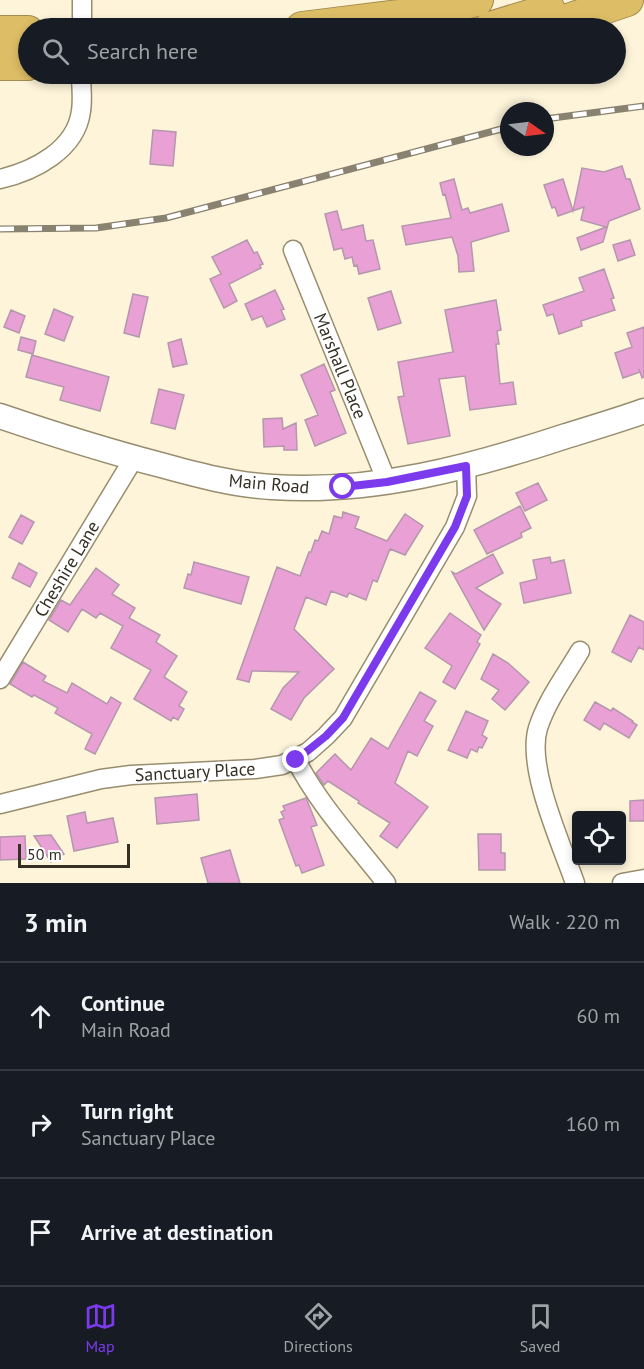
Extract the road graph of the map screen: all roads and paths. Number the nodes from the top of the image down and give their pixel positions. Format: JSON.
{"nodes":[{"id":1,"x":477,"y":0,"type":"edge"},
{"id":2,"x":578,"y":0,"type":"edge"},
{"id":3,"x":627,"y":0,"type":"edge"},
{"id":4,"x":383,"y":18,"type":"edge"},
{"id":5,"x":521,"y":18,"type":"edge"},
{"id":6,"x":574,"y":18,"type":"edge"},
{"id":7,"x":0,"y":32,"type":"edge"},
{"id":8,"x":18,"y":32,"type":"edge"},
{"id":9,"x":0,"y":64,"type":"edge"},
{"id":10,"x":18,"y":64,"type":"edge"},
{"id":11,"x":81,"y":84,"type":"edge"},
{"id":12,"x":0,"y":179,"type":"edge"},
{"id":13,"x":293,"y":250,"type":"dead end"},
{"id":14,"x":644,"y":411,"type":"edge"},
{"id":15,"x":0,"y":416,"type":"edge"},
{"id":16,"x":134,"y":458,"type":"junction"},
{"id":17,"x":466,"y":466,"type":"junction"},
{"id":18,"x":387,"y":482,"type":"junction"},
{"id":19,"x":580,"y":651,"type":"dead end"},
{"id":20,"x":0,"y":679,"type":"edge"},
{"id":21,"x":296,"y":760,"type":"junction"},
{"id":22,"x":0,"y":804,"type":"edge"},
{"id":23,"x":644,"y":879,"type":"edge"},
{"id":24,"x":386,"y":883,"type":"edge"},
{"id":25,"x":575,"y":883,"type":"edge"},
{"id":26,"x":621,"y":883,"type":"edge"}],
"edges":[{"from":1,"to":4,"type":"highway"},
{"from":2,"to":5,"type":"highway"},
{"from":3,"to":6,"type":"highway"},
{"from":7,"to":8,"type":"highway"},
{"from":9,"to":10,"type":"highway"},
{"from":11,"to":12,"type":"street"},
{"from":13,"to":18,"type":"street","name":"Marshall Place"},
{"from":14,"to":17,"type":"main road","name":"Main Road"},
{"from":15,"to":16,"type":"main road","name":"Main Road"},
{"from":16,"to":18,"type":"main road","name":"Main Road"},
{"from":16,"to":20,"type":"street","name":"Cheshire Lane"},
{"from":17,"to":18,"type":"main road","name":"Main Road"},
{"from":17,"to":21,"type":"street","name":"Sanctuary Place"},
{"from":19,"to":25,"type":"street"},
{"from":21,"to":22,"type":"street","name":"Sanctuary Place"},
{"from":21,"to":24,"type":"street"},
{"from":23,"to":26,"type":"street"}]}
